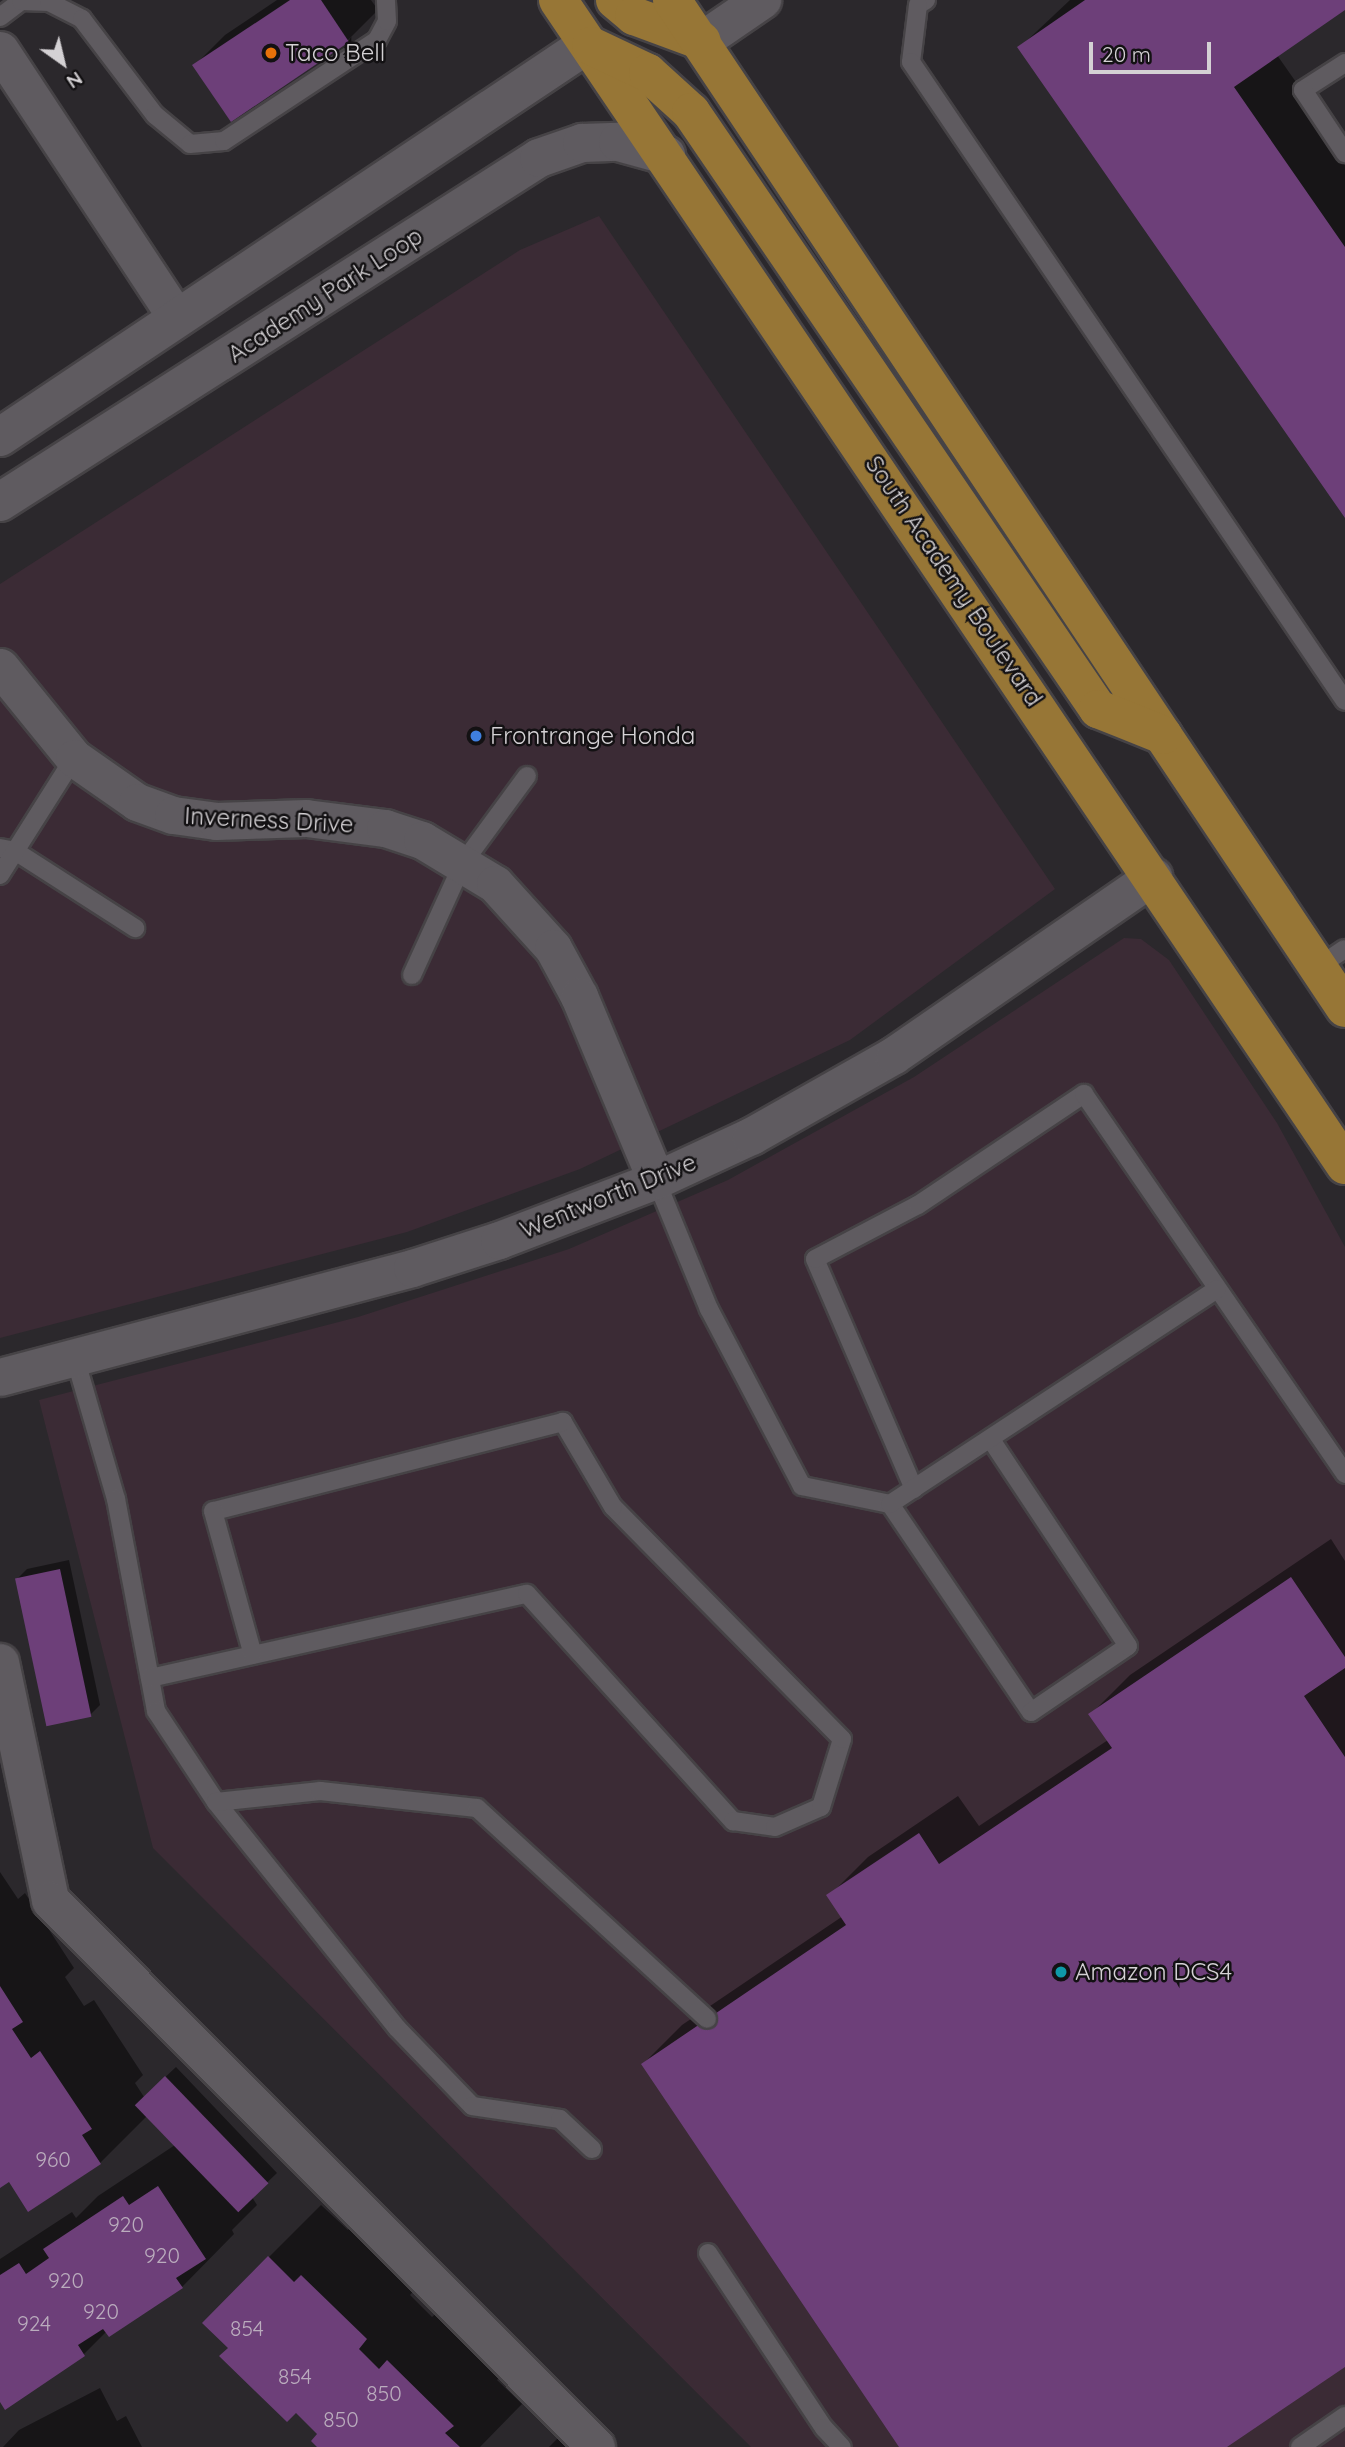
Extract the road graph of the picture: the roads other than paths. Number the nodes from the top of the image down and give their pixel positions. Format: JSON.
{"nodes":[{"id":1,"x":386,"y":0,"type":"edge"},
{"id":2,"x":558,"y":0,"type":"edge"},
{"id":3,"x":615,"y":0,"type":"edge"},
{"id":4,"x":672,"y":0,"type":"edge"},
{"id":5,"x":762,"y":0,"type":"edge"},
{"id":6,"x":926,"y":0,"type":"edge"},
{"id":7,"x":0,"y":17,"type":"edge"},
{"id":8,"x":702,"y":41,"type":"junction"},
{"id":9,"x":587,"y":44,"type":"junction"},
{"id":10,"x":0,"y":50,"type":"edge"},
{"id":11,"x":1345,"y":63,"type":"edge"},
{"id":12,"x":1345,"y":153,"type":"edge"},
{"id":13,"x":666,"y":155,"type":"junction"},
{"id":14,"x":177,"y":318,"type":"junction"},
{"id":15,"x":0,"y":437,"type":"edge"},
{"id":16,"x":0,"y":502,"type":"edge"},
{"id":17,"x":0,"y":667,"type":"edge"},
{"id":18,"x":1345,"y":701,"type":"edge"},
{"id":19,"x":1163,"y":735,"type":"junction"},
{"id":20,"x":74,"y":758,"type":"junction"},
{"id":21,"x":527,"y":776,"type":"dead end"},
{"id":22,"x":8,"y":849,"type":"edge"},
{"id":23,"x":463,"y":863,"type":"junction"},
{"id":24,"x":0,"y":875,"type":"edge"},
{"id":25,"x":1153,"y":876,"type":"junction"},
{"id":26,"x":135,"y":928,"type":"dead end"},
{"id":27,"x":1331,"y":958,"type":"edge"},
{"id":28,"x":412,"y":975,"type":"dead end"},
{"id":29,"x":1345,"y":1008,"type":"edge"},
{"id":30,"x":1345,"y":1165,"type":"edge"},
{"id":31,"x":656,"y":1180,"type":"junction"},
{"id":32,"x":1217,"y":1289,"type":"junction"},
{"id":33,"x":75,"y":1358,"type":"junction"},
{"id":34,"x":0,"y":1377,"type":"edge"},
{"id":35,"x":992,"y":1441,"type":"junction"},
{"id":36,"x":1345,"y":1474,"type":"edge"},
{"id":37,"x":914,"y":1489,"type":"junction"},
{"id":38,"x":890,"y":1504,"type":"junction"},
{"id":39,"x":253,"y":1655,"type":"junction"},
{"id":40,"x":0,"y":1662,"type":"edge"},
{"id":41,"x":150,"y":1678,"type":"junction"},
{"id":42,"x":216,"y":1802,"type":"junction"},
{"id":43,"x":707,"y":2019,"type":"dead end"},
{"id":44,"x":592,"y":2149,"type":"dead end"},
{"id":45,"x":708,"y":2253,"type":"dead end"},
{"id":46,"x":1345,"y":2416,"type":"edge"},
{"id":47,"x":596,"y":2447,"type":"edge"},
{"id":48,"x":842,"y":2447,"type":"edge"},
{"id":49,"x":1300,"y":2447,"type":"edge"}],
"edges":[{"from":1,"to":7,"type":"lane"},
{"from":2,"to":9,"type":"highway","name":"South Academy Boulevard"},
{"from":3,"to":8,"type":"highway"},
{"from":4,"to":8,"type":"highway"},
{"from":5,"to":8,"type":"street"},
{"from":6,"to":18,"type":"lane"},
{"from":8,"to":19,"type":"highway"},
{"from":9,"to":13,"type":"highway","name":"South Academy Boulevard"},
{"from":9,"to":14,"type":"street"},
{"from":9,"to":19,"type":"highway"},
{"from":10,"to":14,"type":"street"},
{"from":11,"to":12,"type":"lane"},
{"from":13,"to":16,"type":"street","name":"Academy Park Loop"},
{"from":13,"to":25,"type":"highway","name":"South Academy Boulevard"},
{"from":14,"to":15,"type":"street"},
{"from":17,"to":20,"type":"street","name":"Inverness Drive"},
{"from":19,"to":27,"type":"highway"},
{"from":20,"to":22,"type":"lane"},
{"from":20,"to":23,"type":"street","name":"Inverness Drive"},
{"from":21,"to":23,"type":"lane"},
{"from":22,"to":24,"type":"lane"},
{"from":22,"to":26,"type":"lane"},
{"from":23,"to":28,"type":"lane"},
{"from":23,"to":31,"type":"street","name":"Inverness Drive"},
{"from":25,"to":30,"type":"highway","name":"South Academy Boulevard"},
{"from":25,"to":31,"type":"street","name":"Wentworth Drive"},
{"from":27,"to":29,"type":"highway"},
{"from":31,"to":33,"type":"street","name":"Wentworth Drive"},
{"from":31,"to":38,"type":"lane"},
{"from":32,"to":35,"type":"lane"},
{"from":32,"to":36,"type":"lane"},
{"from":32,"to":37,"type":"lane"},
{"from":33,"to":34,"type":"street","name":"Wentworth Drive"},
{"from":33,"to":41,"type":"lane"},
{"from":35,"to":37,"type":"lane"},
{"from":35,"to":38,"type":"lane"},
{"from":37,"to":38,"type":"lane"},
{"from":39,"to":39,"type":"lane"},
{"from":39,"to":41,"type":"lane"},
{"from":40,"to":47,"type":"street"},
{"from":41,"to":42,"type":"lane"},
{"from":42,"to":43,"type":"lane"},
{"from":42,"to":44,"type":"lane"},
{"from":45,"to":48,"type":"lane"},
{"from":46,"to":49,"type":"lane"}]}
